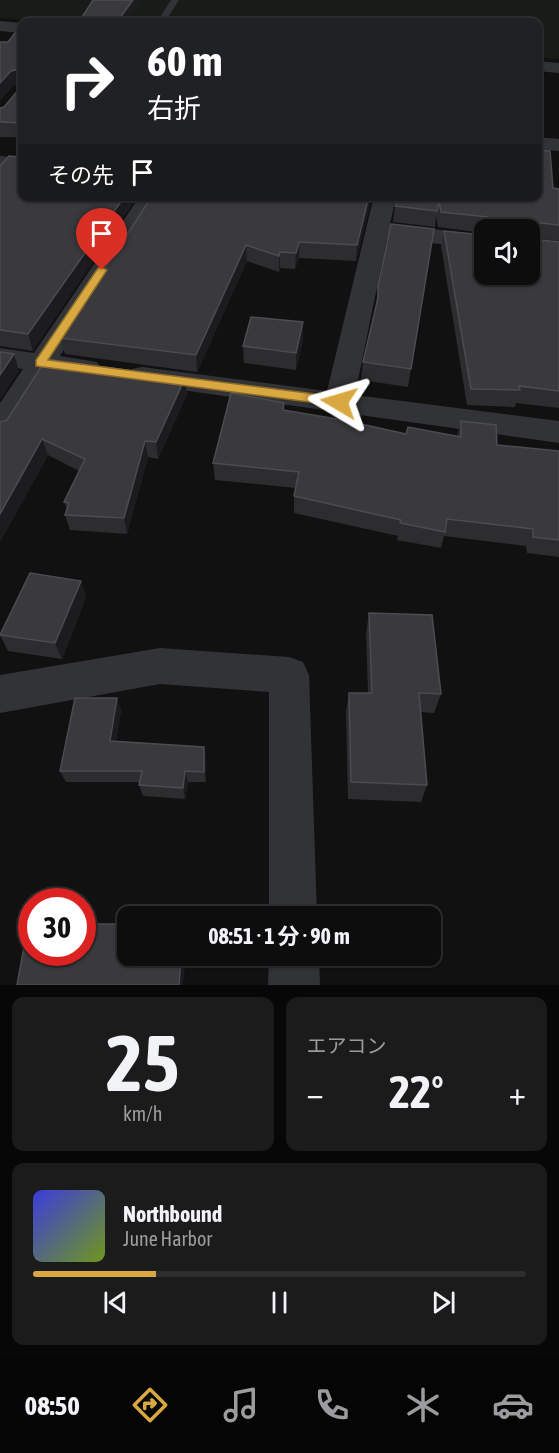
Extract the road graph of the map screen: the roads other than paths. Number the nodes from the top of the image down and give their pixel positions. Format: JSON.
{"nodes":[{"id":1,"x":175,"y":0,"type":"edge"},
{"id":2,"x":164,"y":18,"type":"edge"},
{"id":3,"x":0,"y":26,"type":"edge"},
{"id":4,"x":18,"y":28,"type":"edge"},
{"id":5,"x":542,"y":66,"type":"edge"},
{"id":6,"x":559,"y":68,"type":"edge"},
{"id":7,"x":542,"y":143,"type":"edge"},
{"id":8,"x":559,"y":145,"type":"edge"},
{"id":9,"x":0,"y":162,"type":"edge"},
{"id":10,"x":18,"y":164,"type":"edge"},
{"id":11,"x":148,"y":201,"type":"edge"},
{"id":12,"x":380,"y":201,"type":"edge"},
{"id":13,"x":377,"y":230,"type":"junction"},
{"id":14,"x":474,"y":241,"type":"edge"},
{"id":15,"x":0,"y":357,"type":"edge"},
{"id":16,"x":40,"y":363,"type":"junction"},
{"id":17,"x":339,"y":402,"type":"junction"},
{"id":18,"x":0,"y":427,"type":"edge"},
{"id":19,"x":559,"y":432,"type":"edge"},
{"id":20,"x":0,"y":694,"type":"edge"},
{"id":21,"x":293,"y":906,"type":"edge"},
{"id":22,"x":294,"y":966,"type":"edge"},
{"id":23,"x":294,"y":985,"type":"edge"}],
"edges":[{"from":1,"to":2,"type":"lane"},
{"from":3,"to":4,"type":"street"},
{"from":5,"to":6,"type":"street"},
{"from":7,"to":8,"type":"street"},
{"from":9,"to":10,"type":"street"},
{"from":11,"to":16,"type":"street"},
{"from":12,"to":13,"type":"street"},
{"from":13,"to":14,"type":"street"},
{"from":13,"to":17,"type":"street"},
{"from":15,"to":16,"type":"street"},
{"from":16,"to":17,"type":"street"},
{"from":16,"to":18,"type":"street"},
{"from":17,"to":19,"type":"street"},
{"from":20,"to":21,"type":"street"},
{"from":22,"to":23,"type":"street"}]}
